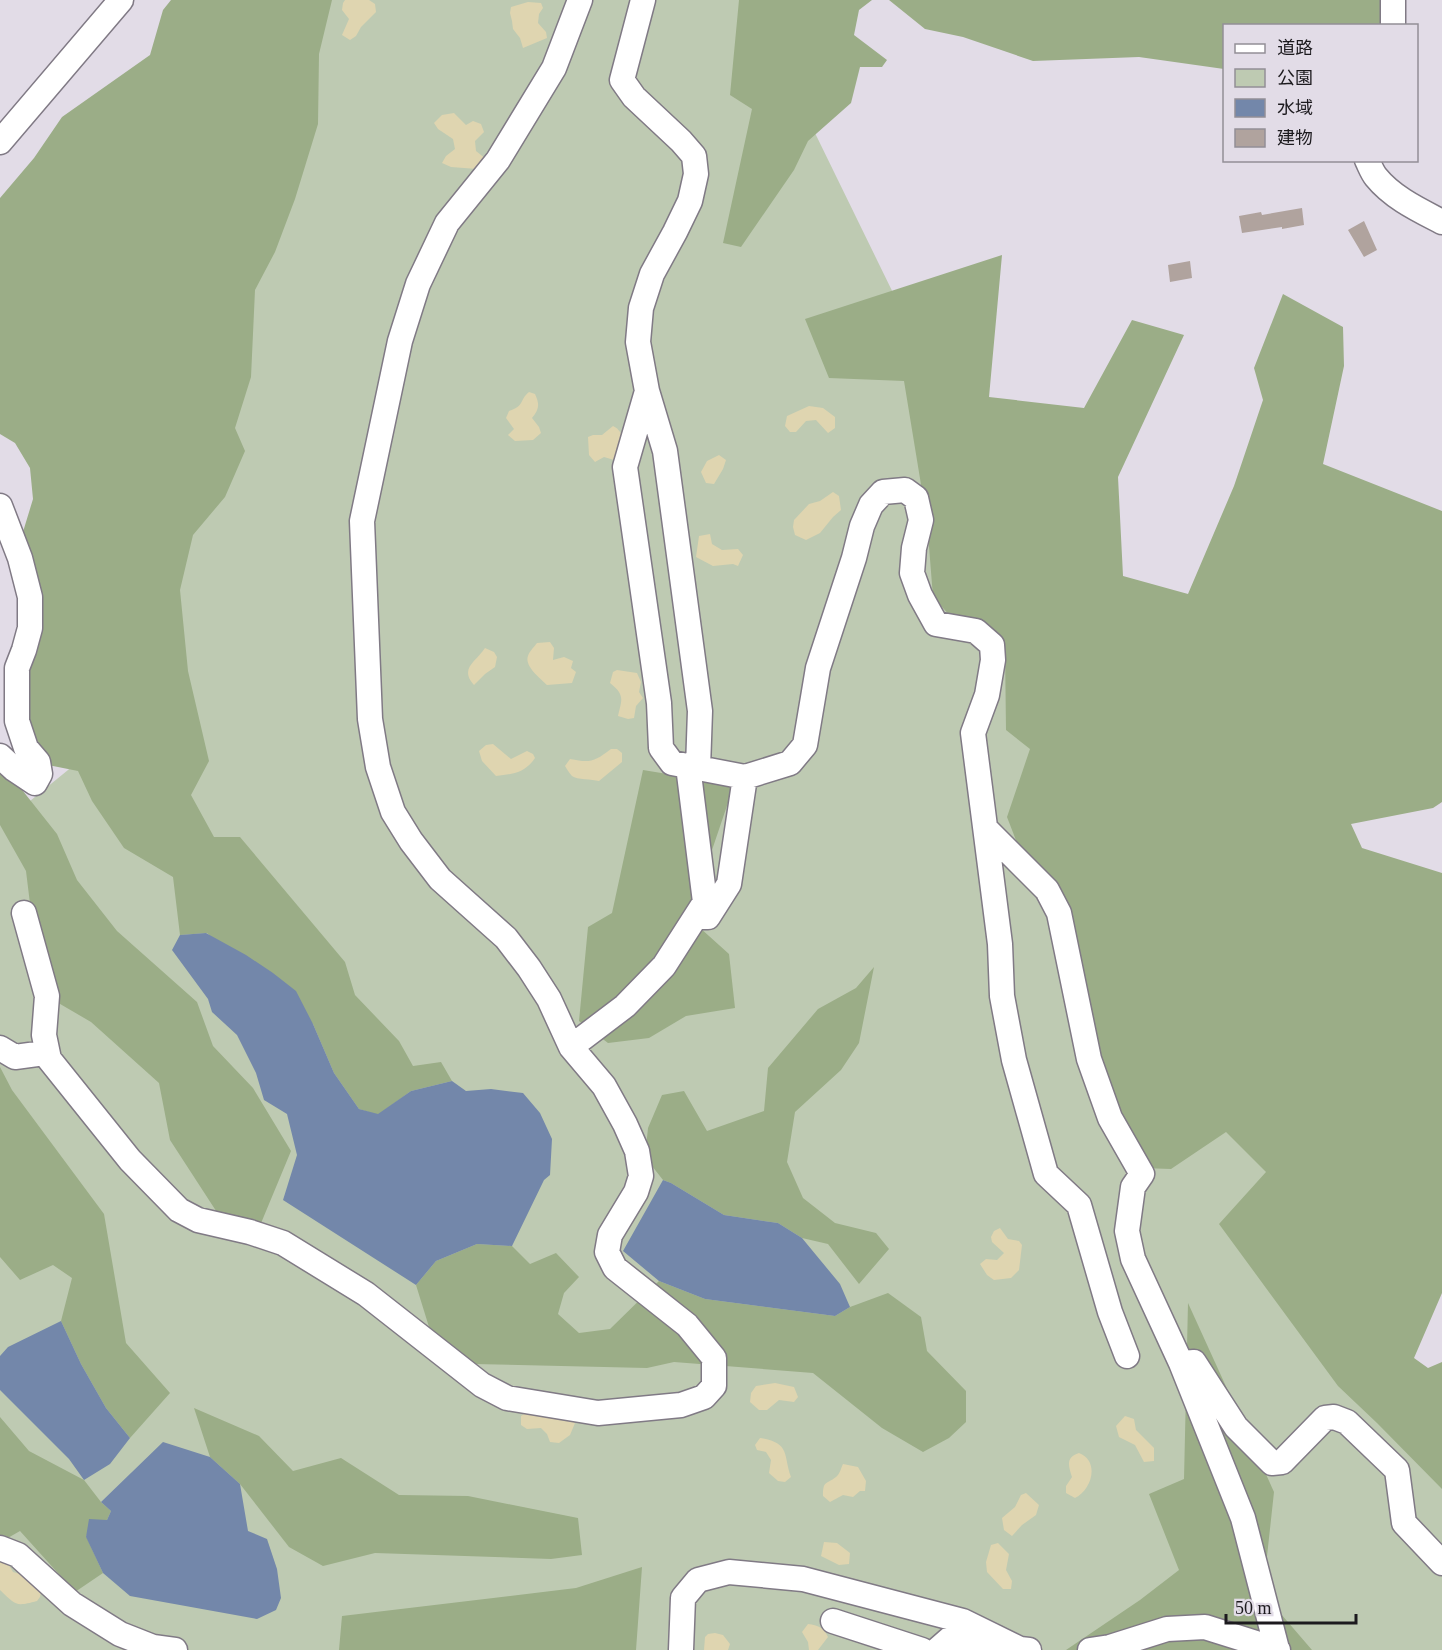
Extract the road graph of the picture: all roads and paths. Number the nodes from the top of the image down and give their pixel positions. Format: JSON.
{"nodes":[{"id":1,"x":121,"y":0,"type":"edge"},
{"id":2,"x":580,"y":0,"type":"edge"},
{"id":3,"x":643,"y":0,"type":"edge"},
{"id":4,"x":1393,"y":0,"type":"edge"},
{"id":5,"x":1393,"y":24,"type":"edge"},
{"id":6,"x":2,"y":136,"type":"edge"},
{"id":7,"x":1368,"y":162,"type":"edge"},
{"id":8,"x":1442,"y":222,"type":"edge"},
{"id":9,"x":647,"y":391,"type":"junction"},
{"id":10,"x":0,"y":506,"type":"edge"},
{"id":11,"x":0,"y":756,"type":"edge"},
{"id":12,"x":693,"y":767,"type":"junction"},
{"id":13,"x":745,"y":777,"type":"junction"},
{"id":14,"x":987,"y":830,"type":"junction"},
{"id":15,"x":24,"y":913,"type":"dead end"},
{"id":16,"x":695,"y":918,"type":"junction"},
{"id":17,"x":571,"y":1047,"type":"junction"},
{"id":18,"x":0,"y":1048,"type":"edge"},
{"id":19,"x":47,"y":1050,"type":"junction"},
{"id":20,"x":1127,"y":1356,"type":"dead end"},
{"id":21,"x":1181,"y":1363,"type":"junction"},
{"id":22,"x":0,"y":1548,"type":"edge"},
{"id":23,"x":1442,"y":1563,"type":"edge"},
{"id":24,"x":833,"y":1620,"type":"dead end"},
{"id":25,"x":1278,"y":1649,"type":"edge"},
{"id":26,"x":175,"y":1650,"type":"edge"},
{"id":27,"x":681,"y":1650,"type":"edge"},
{"id":28,"x":922,"y":1650,"type":"edge"},
{"id":29,"x":937,"y":1650,"type":"edge"},
{"id":30,"x":986,"y":1650,"type":"edge"},
{"id":31,"x":1022,"y":1650,"type":"edge"},
{"id":32,"x":1090,"y":1650,"type":"edge"}],
"edges":[{"from":1,"to":6,"type":"street"},
{"from":2,"to":17,"type":"street"},
{"from":3,"to":9,"type":"street"},
{"from":4,"to":5,"type":"street"},
{"from":7,"to":8,"type":"street"},
{"from":9,"to":12,"type":"street"},
{"from":9,"to":12,"type":"street"},
{"from":10,"to":11,"type":"street"},
{"from":12,"to":13,"type":"street"},
{"from":12,"to":16,"type":"street"},
{"from":13,"to":14,"type":"street"},
{"from":13,"to":16,"type":"street"},
{"from":14,"to":20,"type":"street"},
{"from":14,"to":21,"type":"street"},
{"from":15,"to":19,"type":"street"},
{"from":16,"to":17,"type":"street"},
{"from":17,"to":19,"type":"street"},
{"from":18,"to":19,"type":"street"},
{"from":21,"to":23,"type":"street"},
{"from":21,"to":25,"type":"street"},
{"from":22,"to":26,"type":"street"},
{"from":24,"to":28,"type":"street"},
{"from":25,"to":32,"type":"street"},
{"from":27,"to":31,"type":"street"},
{"from":29,"to":30,"type":"street"}]}
